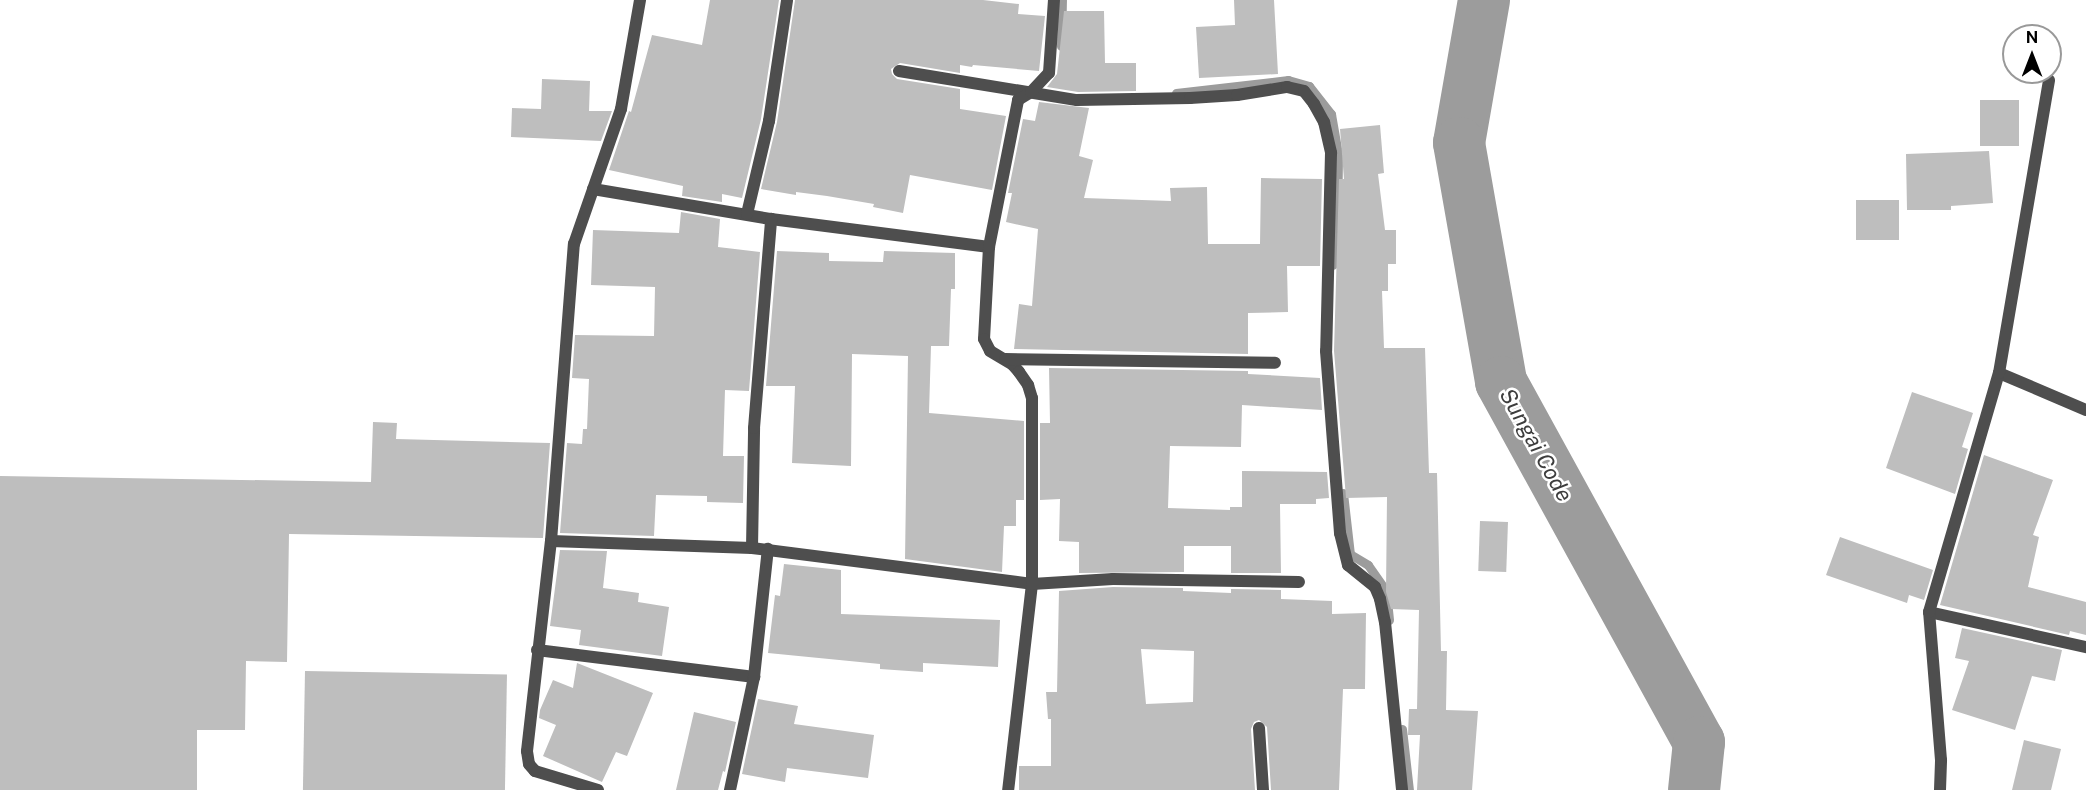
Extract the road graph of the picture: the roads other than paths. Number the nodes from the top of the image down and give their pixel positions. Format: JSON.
{"nodes":[{"id":1,"x":640,"y":0,"type":"edge"},
{"id":2,"x":787,"y":0,"type":"edge"},
{"id":3,"x":1054,"y":0,"type":"edge"},
{"id":4,"x":899,"y":71,"type":"dead end"},
{"id":5,"x":2048,"y":84,"type":"edge"},
{"id":6,"x":1031,"y":92,"type":"junction"},
{"id":7,"x":593,"y":189,"type":"junction"},
{"id":8,"x":747,"y":214,"type":"junction"},
{"id":9,"x":771,"y":219,"type":"junction"},
{"id":10,"x":989,"y":247,"type":"junction"},
{"id":11,"x":1005,"y":359,"type":"junction"},
{"id":12,"x":1275,"y":363,"type":"dead end"},
{"id":13,"x":1999,"y":373,"type":"junction"},
{"id":14,"x":2086,"y":410,"type":"edge"},
{"id":15,"x":551,"y":541,"type":"junction"},
{"id":16,"x":752,"y":548,"type":"junction"},
{"id":17,"x":768,"y":549,"type":"junction"},
{"id":18,"x":1299,"y":582,"type":"dead end"},
{"id":19,"x":1032,"y":584,"type":"junction"},
{"id":20,"x":1929,"y":612,"type":"junction"},
{"id":21,"x":2086,"y":647,"type":"edge"},
{"id":22,"x":537,"y":650,"type":"junction"},
{"id":23,"x":754,"y":677,"type":"junction"},
{"id":24,"x":1259,"y":728,"type":"dead end"},
{"id":25,"x":598,"y":790,"type":"edge"},
{"id":26,"x":730,"y":790,"type":"edge"},
{"id":27,"x":1008,"y":790,"type":"edge"},
{"id":28,"x":1263,"y":790,"type":"edge"},
{"id":29,"x":1402,"y":790,"type":"edge"},
{"id":30,"x":1940,"y":790,"type":"edge"}],
"edges":[{"from":1,"to":7,"type":"street"},
{"from":2,"to":8,"type":"street"},
{"from":3,"to":6,"type":"street"},
{"from":4,"to":6,"type":"street"},
{"from":5,"to":13,"type":"street"},
{"from":6,"to":10,"type":"street"},
{"from":6,"to":29,"type":"street"},
{"from":7,"to":8,"type":"street"},
{"from":7,"to":15,"type":"street"},
{"from":8,"to":9,"type":"street"},
{"from":9,"to":10,"type":"street"},
{"from":9,"to":16,"type":"street"},
{"from":10,"to":11,"type":"street"},
{"from":11,"to":12,"type":"street"},
{"from":11,"to":19,"type":"street"},
{"from":13,"to":14,"type":"street"},
{"from":13,"to":20,"type":"street"},
{"from":15,"to":16,"type":"street"},
{"from":15,"to":22,"type":"street"},
{"from":16,"to":17,"type":"street"},
{"from":17,"to":19,"type":"street"},
{"from":17,"to":23,"type":"street"},
{"from":18,"to":19,"type":"street"},
{"from":19,"to":27,"type":"street"},
{"from":20,"to":21,"type":"street"},
{"from":20,"to":30,"type":"street"},
{"from":22,"to":23,"type":"street"},
{"from":22,"to":25,"type":"street"},
{"from":23,"to":26,"type":"street"},
{"from":24,"to":28,"type":"street"}]}
